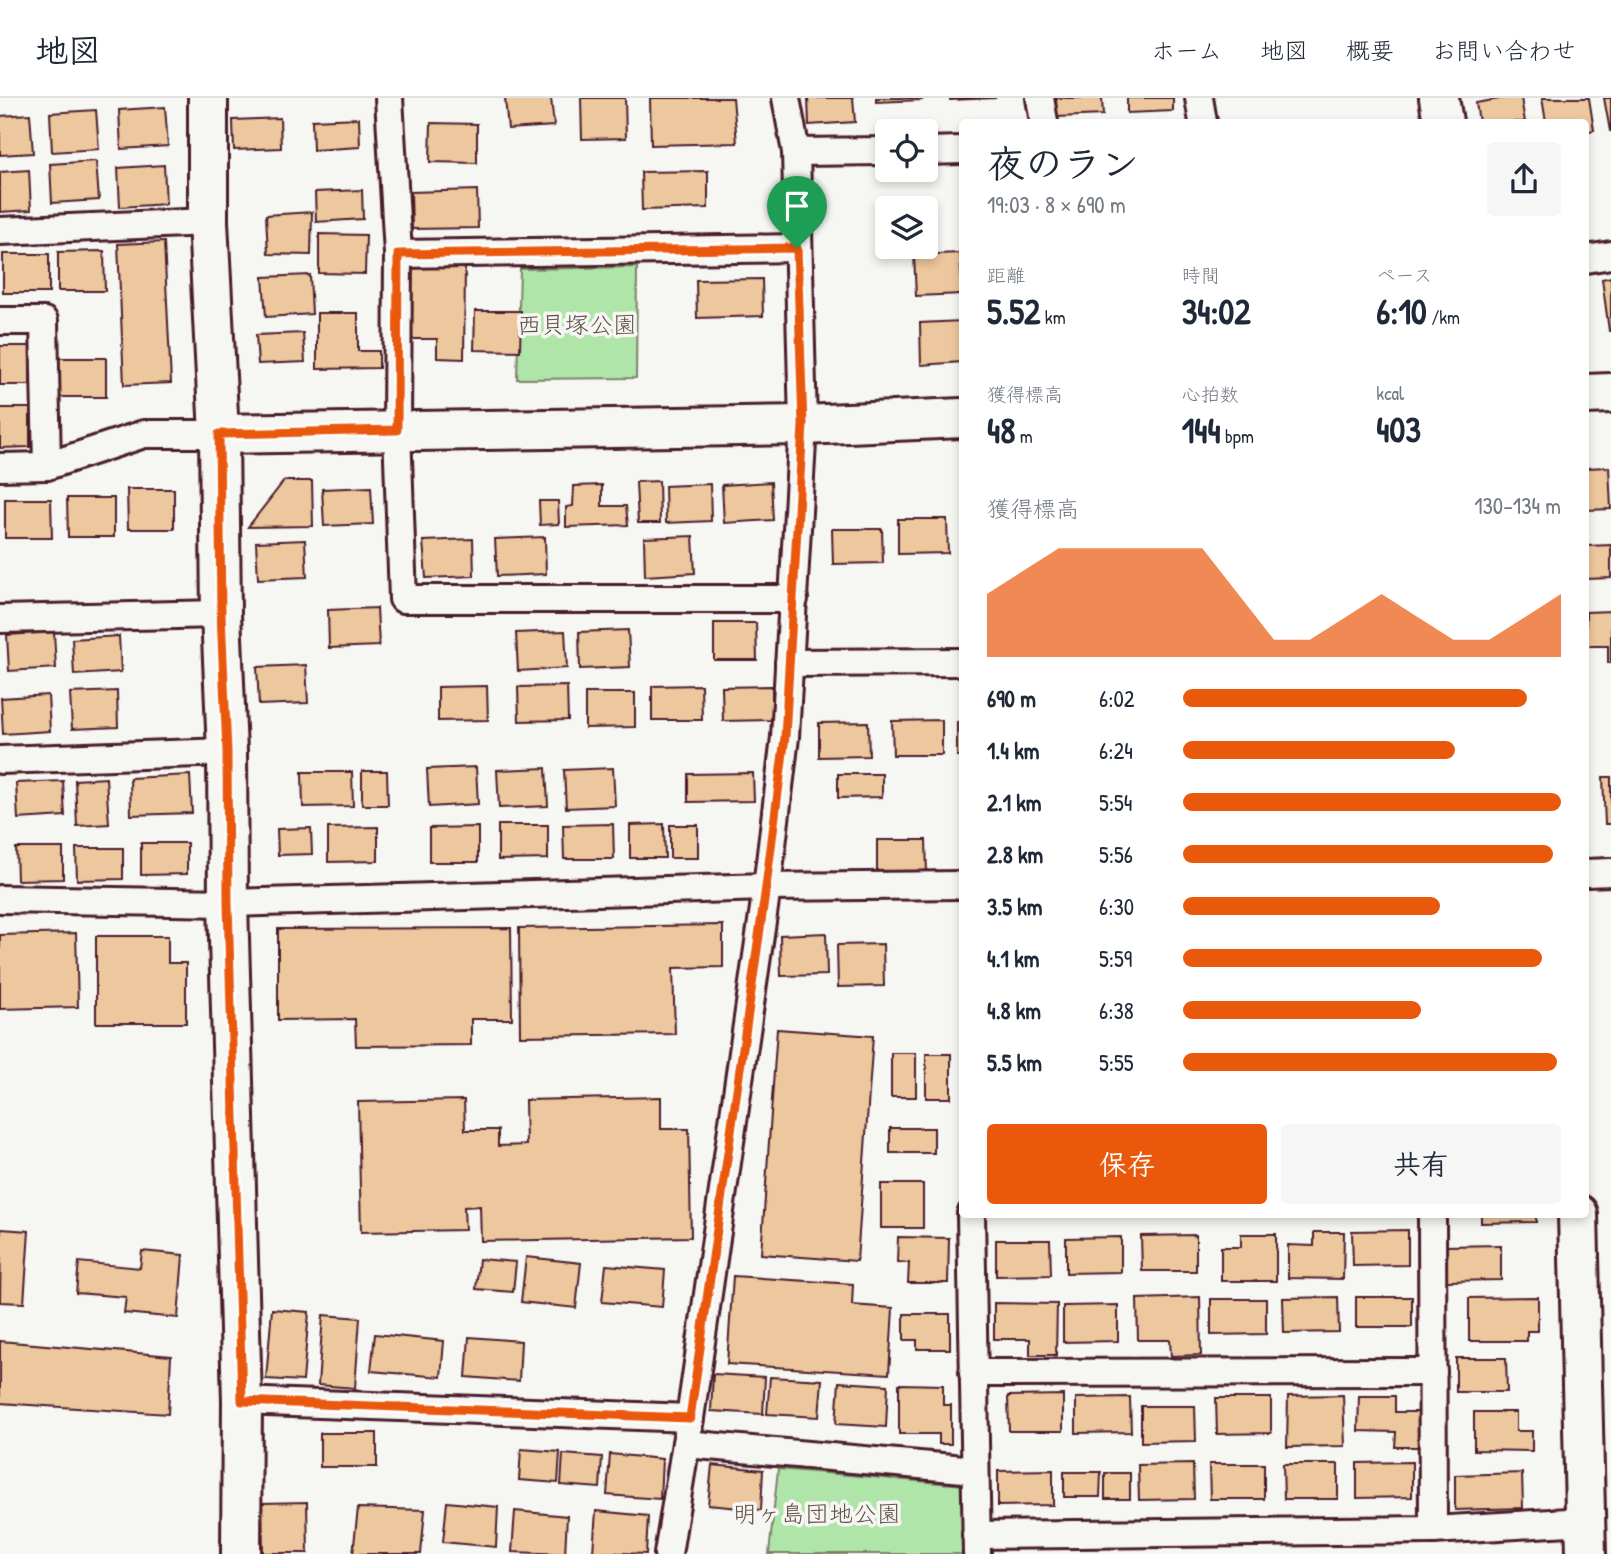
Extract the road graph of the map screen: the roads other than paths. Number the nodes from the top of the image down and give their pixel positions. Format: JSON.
{"nodes":[{"id":1,"x":208,"y":98,"type":"edge"},
{"id":2,"x":390,"y":98,"type":"edge"},
{"id":3,"x":786,"y":98,"type":"edge"},
{"id":4,"x":1040,"y":98,"type":"edge"},
{"id":5,"x":1199,"y":98,"type":"edge"},
{"id":6,"x":1439,"y":98,"type":"edge"},
{"id":7,"x":1044,"y":119,"type":"edge"},
{"id":8,"x":1202,"y":119,"type":"edge"},
{"id":9,"x":1442,"y":119,"type":"edge"},
{"id":10,"x":959,"y":150,"type":"edge"},
{"id":11,"x":875,"y":151,"type":"edge"},
{"id":12,"x":938,"y":151,"type":"edge"},
{"id":13,"x":796,"y":152,"type":"junction"},
{"id":14,"x":208,"y":222,"type":"junction"},
{"id":15,"x":0,"y":232,"type":"edge"},
{"id":16,"x":797,"y":248,"type":"junction"},
{"id":17,"x":398,"y":254,"type":"junction"},
{"id":18,"x":1611,"y":255,"type":"edge"},
{"id":19,"x":1589,"y":258,"type":"edge"},
{"id":20,"x":0,"y":321,"type":"edge"},
{"id":21,"x":1611,"y":393,"type":"edge"},
{"id":22,"x":1589,"y":394,"type":"edge"},
{"id":23,"x":959,"y":418,"type":"edge"},
{"id":24,"x":803,"y":425,"type":"junction"},
{"id":25,"x":397,"y":430,"type":"junction"},
{"id":26,"x":219,"y":434,"type":"junction"},
{"id":27,"x":47,"y":466,"type":"junction"},
{"id":28,"x":0,"y":467,"type":"edge"},
{"id":29,"x":794,"y":599,"type":"junction"},
{"id":30,"x":221,"y":614,"type":"junction"},
{"id":31,"x":0,"y":620,"type":"edge"},
{"id":32,"x":959,"y":662,"type":"edge"},
{"id":33,"x":789,"y":663,"type":"junction"},
{"id":34,"x":227,"y":752,"type":"junction"},
{"id":35,"x":0,"y":760,"type":"edge"},
{"id":36,"x":1589,"y":873,"type":"edge"},
{"id":37,"x":1611,"y":873,"type":"edge"},
{"id":38,"x":959,"y":885,"type":"edge"},
{"id":39,"x":766,"y":887,"type":"junction"},
{"id":40,"x":0,"y":899,"type":"edge"},
{"id":41,"x":228,"y":903,"type":"junction"},
{"id":42,"x":971,"y":1218,"type":"edge"},
{"id":43,"x":1432,"y":1218,"type":"edge"},
{"id":44,"x":1578,"y":1218,"type":"edge"},
{"id":45,"x":1433,"y":1371,"type":"junction"},
{"id":46,"x":973,"y":1373,"type":"junction"},
{"id":47,"x":242,"y":1401,"type":"junction"},
{"id":48,"x":688,"y":1431,"type":"junction"},
{"id":49,"x":975,"y":1470,"type":"junction"},
{"id":50,"x":1433,"y":1530,"type":"junction"},
{"id":51,"x":1586,"y":1538,"type":"edge"},
{"id":52,"x":1403,"y":1542,"type":"edge"},
{"id":53,"x":977,"y":1544,"type":"edge"},
{"id":54,"x":241,"y":1554,"type":"edge"},
{"id":55,"x":668,"y":1554,"type":"edge"}],
"edges":[{"from":1,"to":14,"type":"street"},
{"from":2,"to":17,"type":"street"},
{"from":3,"to":13,"type":"street"},
{"from":4,"to":7,"type":"street"},
{"from":5,"to":8,"type":"street"},
{"from":6,"to":9,"type":"street"},
{"from":10,"to":12,"type":"street"},
{"from":11,"to":13,"type":"street"},
{"from":13,"to":16,"type":"street"},
{"from":14,"to":15,"type":"street"},
{"from":14,"to":26,"type":"street"},
{"from":16,"to":17,"type":"street"},
{"from":16,"to":24,"type":"street"},
{"from":17,"to":25,"type":"street"},
{"from":18,"to":19,"type":"street"},
{"from":20,"to":27,"type":"street"},
{"from":21,"to":22,"type":"street"},
{"from":23,"to":24,"type":"street"},
{"from":24,"to":25,"type":"street"},
{"from":24,"to":29,"type":"street"},
{"from":25,"to":26,"type":"street"},
{"from":25,"to":29,"type":"street"},
{"from":26,"to":27,"type":"street"},
{"from":26,"to":30,"type":"street"},
{"from":27,"to":28,"type":"street"},
{"from":29,"to":33,"type":"street"},
{"from":30,"to":31,"type":"street"},
{"from":30,"to":34,"type":"street"},
{"from":32,"to":33,"type":"street"},
{"from":33,"to":39,"type":"street"},
{"from":34,"to":35,"type":"street"},
{"from":34,"to":41,"type":"street"},
{"from":36,"to":37,"type":"street"},
{"from":38,"to":39,"type":"street"},
{"from":39,"to":41,"type":"street"},
{"from":39,"to":48,"type":"street"},
{"from":40,"to":41,"type":"street"},
{"from":41,"to":47,"type":"street"},
{"from":42,"to":46,"type":"street"},
{"from":43,"to":45,"type":"street"},
{"from":44,"to":51,"type":"street"},
{"from":45,"to":46,"type":"street"},
{"from":45,"to":50,"type":"street"},
{"from":46,"to":49,"type":"street"},
{"from":47,"to":48,"type":"street"},
{"from":47,"to":54,"type":"street"},
{"from":48,"to":49,"type":"street"},
{"from":48,"to":55,"type":"street"},
{"from":49,"to":53,"type":"street"},
{"from":50,"to":51,"type":"street"},
{"from":50,"to":52,"type":"street"},
{"from":52,"to":53,"type":"street"}]}
